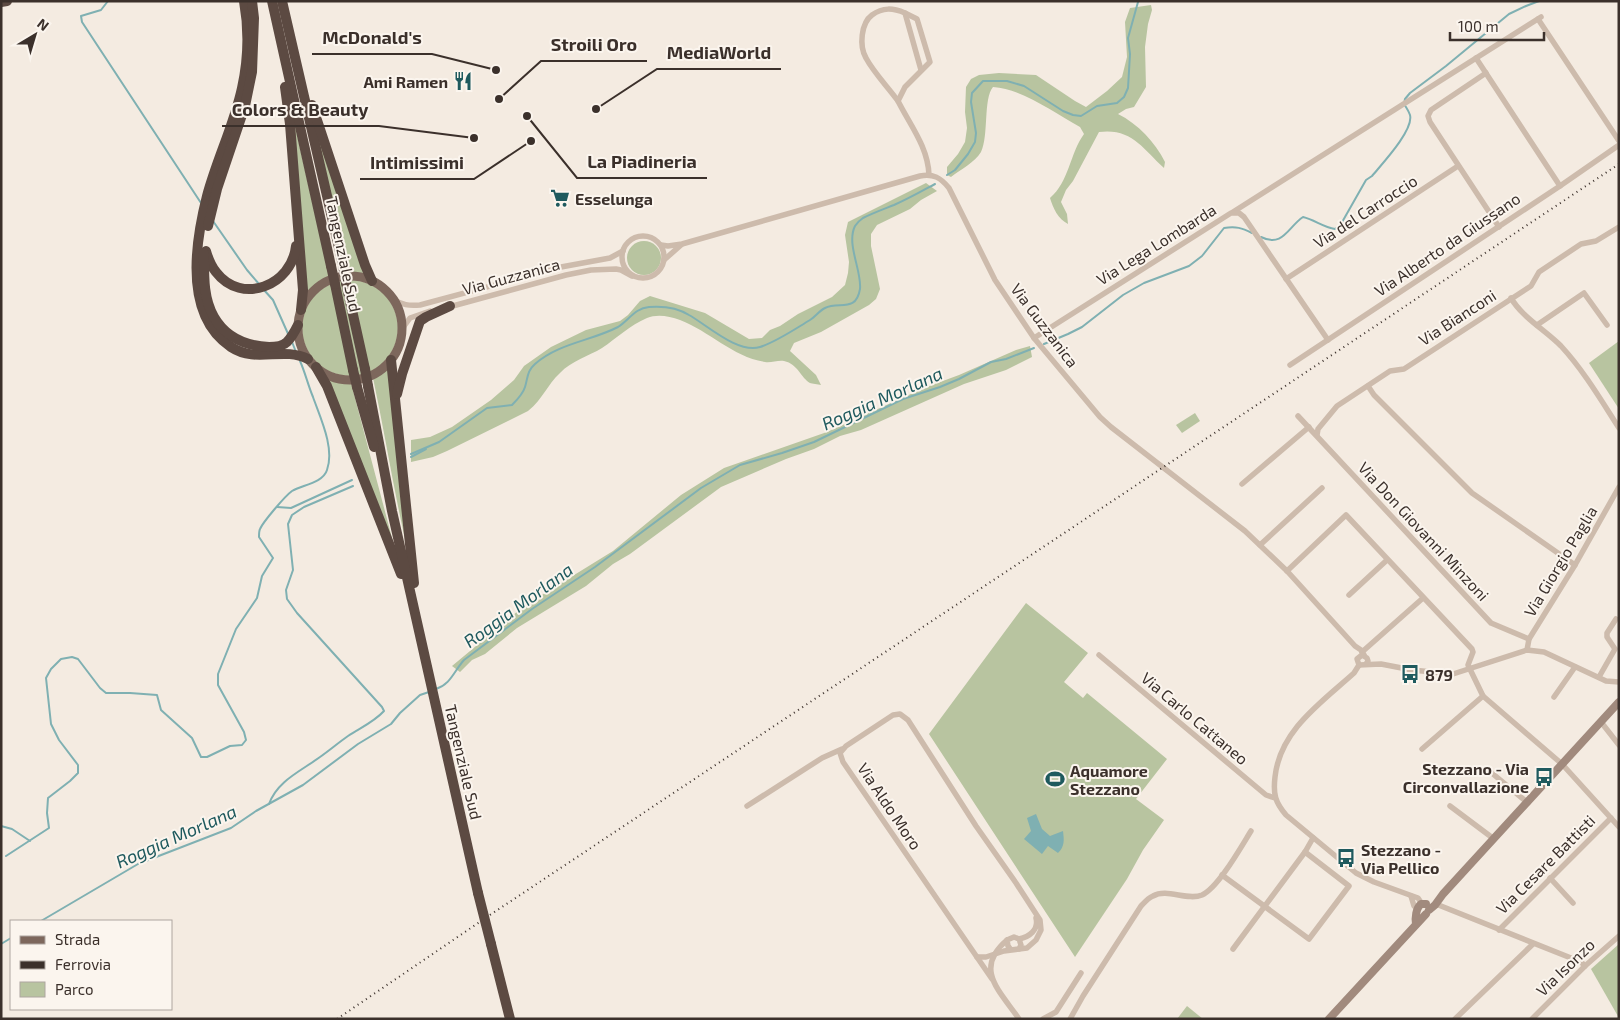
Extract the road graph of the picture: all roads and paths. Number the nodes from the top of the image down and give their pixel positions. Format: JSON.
{"nodes":[{"id":1,"x":7,"y":1,"type":"edge"},
{"id":2,"x":1,"y":2,"type":"edge"},
{"id":3,"x":249,"y":6,"type":"edge"},
{"id":4,"x":278,"y":6,"type":"edge"},
{"id":5,"x":905,"y":13,"type":"junction"},
{"id":6,"x":292,"y":47,"type":"junction"},
{"id":7,"x":284,"y":56,"type":"junction"},
{"id":8,"x":1476,"y":58,"type":"junction"},
{"id":9,"x":921,"y":70,"type":"junction"},
{"id":10,"x":1486,"y":73,"type":"junction"},
{"id":11,"x":898,"y":101,"type":"junction"},
{"id":12,"x":1619,"y":143,"type":"edge"},
{"id":13,"x":1458,"y":166,"type":"junction"},
{"id":14,"x":928,"y":175,"type":"junction"},
{"id":15,"x":1560,"y":186,"type":"junction"},
{"id":16,"x":1231,"y":213,"type":"junction"},
{"id":17,"x":1498,"y":227,"type":"junction"},
{"id":18,"x":1619,"y":227,"type":"edge"},
{"id":19,"x":298,"y":232,"type":"junction"},
{"id":20,"x":682,"y":244,"type":"junction"},
{"id":21,"x":205,"y":245,"type":"junction"},
{"id":22,"x":661,"y":245,"type":"junction"},
{"id":23,"x":623,"y":251,"type":"junction"},
{"id":24,"x":664,"y":260,"type":"junction"},
{"id":25,"x":632,"y":276,"type":"junction"},
{"id":26,"x":1286,"y":279,"type":"junction"},
{"id":27,"x":372,"y":281,"type":"junction"},
{"id":28,"x":1511,"y":298,"type":"junction"},
{"id":29,"x":393,"y":299,"type":"junction"},
{"id":30,"x":450,"y":306,"type":"junction"},
{"id":31,"x":301,"y":310,"type":"junction"},
{"id":32,"x":298,"y":325,"type":"junction"},
{"id":33,"x":1537,"y":325,"type":"junction"},
{"id":34,"x":1607,"y":325,"type":"dead end"},
{"id":35,"x":402,"y":329,"type":"junction"},
{"id":36,"x":1034,"y":338,"type":"junction"},
{"id":37,"x":1328,"y":340,"type":"junction"},
{"id":38,"x":308,"y":359,"type":"junction"},
{"id":39,"x":391,"y":360,"type":"junction"},
{"id":40,"x":1290,"y":365,"type":"dead end"},
{"id":41,"x":316,"y":368,"type":"junction"},
{"id":42,"x":1368,"y":386,"type":"junction"},
{"id":43,"x":395,"y":403,"type":"junction"},
{"id":44,"x":1298,"y":416,"type":"dead end"},
{"id":45,"x":1309,"y":427,"type":"junction"},
{"id":46,"x":1619,"y":428,"type":"edge"},
{"id":47,"x":1317,"y":436,"type":"junction"},
{"id":48,"x":1242,"y":484,"type":"dead end"},
{"id":49,"x":1619,"y":487,"type":"edge"},
{"id":50,"x":1322,"y":488,"type":"dead end"},
{"id":51,"x":392,"y":511,"type":"junction"},
{"id":52,"x":1260,"y":545,"type":"junction"},
{"id":53,"x":1387,"y":560,"type":"junction"},
{"id":54,"x":1575,"y":565,"type":"junction"},
{"id":55,"x":1287,"y":571,"type":"junction"},
{"id":56,"x":1349,"y":595,"type":"dead end"},
{"id":57,"x":1423,"y":598,"type":"junction"},
{"id":58,"x":412,"y":599,"type":"junction"},
{"id":59,"x":1616,"y":619,"type":"dead end"},
{"id":60,"x":1529,"y":639,"type":"junction"},
{"id":61,"x":1355,"y":646,"type":"junction"},
{"id":62,"x":1527,"y":650,"type":"junction"},
{"id":63,"x":1099,"y":655,"type":"dead end"},
{"id":64,"x":1365,"y":657,"type":"junction"},
{"id":65,"x":1358,"y":662,"type":"junction"},
{"id":66,"x":1575,"y":667,"type":"junction"},
{"id":67,"x":1470,"y":669,"type":"junction"},
{"id":68,"x":1598,"y":677,"type":"junction"},
{"id":69,"x":1619,"y":682,"type":"edge"},
{"id":70,"x":1483,"y":696,"type":"junction"},
{"id":71,"x":1554,"y":697,"type":"dead end"},
{"id":72,"x":1619,"y":702,"type":"edge"},
{"id":73,"x":1601,"y":722,"type":"junction"},
{"id":74,"x":1619,"y":745,"type":"edge"},
{"id":75,"x":842,"y":749,"type":"junction"},
{"id":76,"x":1422,"y":750,"type":"dead end"},
{"id":77,"x":1562,"y":764,"type":"junction"},
{"id":78,"x":1487,"y":769,"type":"dead end"},
{"id":79,"x":1274,"y":798,"type":"junction"},
{"id":80,"x":1528,"y":802,"type":"junction"},
{"id":81,"x":747,"y":806,"type":"dead end"},
{"id":82,"x":1450,"y":806,"type":"dead end"},
{"id":83,"x":1611,"y":818,"type":"junction"},
{"id":84,"x":1619,"y":827,"type":"edge"},
{"id":85,"x":1251,"y":831,"type":"dead end"},
{"id":86,"x":1313,"y":838,"type":"junction"},
{"id":87,"x":1494,"y":839,"type":"junction"},
{"id":88,"x":1305,"y":852,"type":"junction"},
{"id":89,"x":1222,"y":875,"type":"junction"},
{"id":90,"x":1550,"y":878,"type":"junction"},
{"id":91,"x":1437,"y":902,"type":"junction"},
{"id":92,"x":1573,"y":903,"type":"dead end"},
{"id":93,"x":1264,"y":907,"type":"junction"},
{"id":94,"x":1423,"y":909,"type":"junction"},
{"id":95,"x":1035,"y":911,"type":"junction"},
{"id":96,"x":1499,"y":930,"type":"junction"},
{"id":97,"x":1619,"y":936,"type":"edge"},
{"id":98,"x":1019,"y":939,"type":"junction"},
{"id":99,"x":1008,"y":940,"type":"junction"},
{"id":100,"x":1534,"y":944,"type":"junction"},
{"id":101,"x":1233,"y":949,"type":"dead end"},
{"id":102,"x":1011,"y":950,"type":"junction"},
{"id":103,"x":1018,"y":950,"type":"junction"},
{"id":104,"x":995,"y":953,"type":"junction"},
{"id":105,"x":977,"y":957,"type":"junction"},
{"id":106,"x":1585,"y":966,"type":"junction"},
{"id":107,"x":1081,"y":972,"type":"dead end"},
{"id":108,"x":992,"y":979,"type":"junction"},
{"id":109,"x":510,"y":1019,"type":"edge"},
{"id":110,"x":1019,"y":1019,"type":"edge"},
{"id":111,"x":1043,"y":1019,"type":"edge"},
{"id":112,"x":1070,"y":1019,"type":"edge"},
{"id":113,"x":1329,"y":1019,"type":"edge"},
{"id":114,"x":1455,"y":1019,"type":"edge"},
{"id":115,"x":1532,"y":1019,"type":"edge"}],
"edges":[{"from":1,"to":2,"type":"highway"},
{"from":3,"to":21,"type":"highway"},
{"from":3,"to":38,"type":"highway"},
{"from":4,"to":6,"type":"highway","name":"Tangenziale Sud"},
{"from":4,"to":7,"type":"highway","name":"Tangenziale Sud"},
{"from":5,"to":9,"type":"street"},
{"from":5,"to":9,"type":"street"},
{"from":5,"to":11,"type":"street"},
{"from":6,"to":27,"type":"highway"},
{"from":6,"to":51,"type":"highway","name":"Tangenziale Sud","bridge":true},
{"from":7,"to":19,"type":"highway"},
{"from":7,"to":51,"type":"highway","name":"Tangenziale Sud","bridge":true},
{"from":8,"to":10,"type":"street"},
{"from":8,"to":12,"type":"street"},
{"from":8,"to":16,"type":"street"},
{"from":9,"to":11,"type":"street"},
{"from":10,"to":13,"type":"street"},
{"from":10,"to":15,"type":"street"},
{"from":11,"to":14,"type":"street"},
{"from":12,"to":15,"type":"street","name":"Via Alberto da Giussano"},
{"from":13,"to":17,"type":"street"},
{"from":13,"to":26,"type":"street","name":"Via del Carroccio"},
{"from":14,"to":20,"type":"street","name":"Via Guzzanica"},
{"from":14,"to":36,"type":"street","name":"Via Guzzanica"},
{"from":15,"to":17,"type":"street","name":"Via Alberto da Giussano"},
{"from":16,"to":26,"type":"street","name":"Via Lega Lombarda"},
{"from":16,"to":36,"type":"street","name":"Via Lega Lombarda"},
{"from":17,"to":37,"type":"street","name":"Via Alberto da Giussano"},
{"from":18,"to":28,"type":"street","name":"Via Bianconi"},
{"from":19,"to":21,"type":"highway"},
{"from":19,"to":31,"type":"highway"},
{"from":20,"to":22,"type":"street","name":"Via Guzzanica"},
{"from":20,"to":24,"type":"street","name":"Via Guzzanica"},
{"from":21,"to":32,"type":"highway"},
{"from":22,"to":23,"type":"street","name":"Via Guzzanica"},
{"from":22,"to":24,"type":"street"},
{"from":23,"to":25,"type":"street"},
{"from":23,"to":29,"type":"street","name":"Via Guzzanica"},
{"from":24,"to":25,"type":"street","name":"Via Guzzanica"},
{"from":25,"to":30,"type":"street","name":"Via Guzzanica"},
{"from":26,"to":37,"type":"street","name":"Via Lega Lombarda"},
{"from":27,"to":29,"type":"main road"},
{"from":27,"to":31,"type":"main road"},
{"from":28,"to":33,"type":"street"},
{"from":28,"to":42,"type":"street","name":"Via Bianconi"},
{"from":29,"to":35,"type":"main road"},
{"from":30,"to":35,"type":"street","name":"Via Guzzanica"},
{"from":30,"to":43,"type":"highway"},
{"from":31,"to":32,"type":"main road"},
{"from":32,"to":38,"type":"main road"},
{"from":33,"to":34,"type":"street"},
{"from":33,"to":46,"type":"street"},
{"from":35,"to":39,"type":"main road"},
{"from":36,"to":52,"type":"street","name":"Via Guzzanica"},
{"from":37,"to":40,"type":"street","name":"Via Alberto da Giussano"},
{"from":38,"to":41,"type":"main road"},
{"from":39,"to":41,"type":"main road"},
{"from":39,"to":43,"type":"highway"},
{"from":41,"to":58,"type":"highway"},
{"from":42,"to":47,"type":"street","name":"Via Bianconi"},
{"from":42,"to":54,"type":"street"},
{"from":43,"to":58,"type":"highway"},
{"from":44,"to":45,"type":"street","name":"Via Don Giovanni Minzoni"},
{"from":45,"to":47,"type":"street","name":"Via Don Giovanni Minzoni"},
{"from":45,"to":48,"type":"street"},
{"from":47,"to":60,"type":"street","name":"Via Don Giovanni Minzoni"},
{"from":49,"to":54,"type":"street","name":"Via Giorgio Paglia"},
{"from":50,"to":52,"type":"street"},
{"from":51,"to":58,"type":"highway","name":"Tangenziale Sud"},
{"from":52,"to":55,"type":"street","name":"Via Guzzanica"},
{"from":53,"to":55,"type":"street"},
{"from":53,"to":56,"type":"street"},
{"from":53,"to":57,"type":"street"},
{"from":54,"to":60,"type":"street","name":"Via Giorgio Paglia"},
{"from":55,"to":61,"type":"street","name":"Via Guzzanica"},
{"from":57,"to":64,"type":"street"},
{"from":57,"to":67,"type":"street"},
{"from":58,"to":109,"type":"highway","name":"Tangenziale Sud","bridge":true},
{"from":59,"to":68,"type":"street"},
{"from":60,"to":62,"type":"street","name":"Via Giorgio Paglia"},
{"from":61,"to":64,"type":"street","name":"Via Guzzanica"},
{"from":61,"to":65,"type":"street"},
{"from":62,"to":66,"type":"street"},
{"from":62,"to":67,"type":"street"},
{"from":63,"to":79,"type":"street","name":"Via Carlo Cattaneo"},
{"from":64,"to":65,"type":"street"},
{"from":64,"to":65,"type":"street"},
{"from":64,"to":67,"type":"street"},
{"from":65,"to":79,"type":"street"},
{"from":66,"to":68,"type":"street"},
{"from":66,"to":71,"type":"street"},
{"from":67,"to":70,"type":"street"},
{"from":68,"to":69,"type":"street"},
{"from":70,"to":76,"type":"street"},
{"from":70,"to":77,"type":"street"},
{"from":72,"to":73,"type":"street"},
{"from":73,"to":74,"type":"street"},
{"from":73,"to":77,"type":"street"},
{"from":75,"to":81,"type":"street"},
{"from":75,"to":95,"type":"street","name":"Via Aldo Moro"},
{"from":75,"to":105,"type":"street","name":"Via Aldo Moro"},
{"from":77,"to":80,"type":"street"},
{"from":77,"to":83,"type":"street"},
{"from":78,"to":80,"type":"street"},
{"from":79,"to":86,"type":"street","name":"Via Carlo Cattaneo"},
{"from":80,"to":87,"type":"street"},
{"from":82,"to":87,"type":"street"},
{"from":83,"to":84,"type":"street"},
{"from":83,"to":90,"type":"street","name":"Via Cesare Battisti"},
{"from":85,"to":89,"type":"street"},
{"from":86,"to":88,"type":"street"},
{"from":86,"to":94,"type":"street","name":"Via Carlo Cattaneo"},
{"from":87,"to":91,"type":"street"},
{"from":88,"to":93,"type":"street"},
{"from":88,"to":93,"type":"street"},
{"from":89,"to":93,"type":"street"},
{"from":89,"to":112,"type":"street"},
{"from":90,"to":92,"type":"street"},
{"from":90,"to":96,"type":"street","name":"Via Cesare Battisti"},
{"from":91,"to":94,"type":"street"},
{"from":91,"to":96,"type":"street"},
{"from":93,"to":101,"type":"street"},
{"from":94,"to":113,"type":"street"},
{"from":95,"to":98,"type":"street"},
{"from":95,"to":103,"type":"street","name":"Via Aldo Moro"},
{"from":96,"to":100,"type":"street"},
{"from":97,"to":106,"type":"street","name":"Via Isonzo"},
{"from":98,"to":99,"type":"street"},
{"from":98,"to":103,"type":"street"},
{"from":99,"to":102,"type":"street"},
{"from":99,"to":104,"type":"street"},
{"from":100,"to":106,"type":"street"},
{"from":100,"to":114,"type":"street"},
{"from":102,"to":103,"type":"street"},
{"from":102,"to":104,"type":"street"},
{"from":104,"to":105,"type":"street"},
{"from":104,"to":108,"type":"street"},
{"from":105,"to":108,"type":"street","name":"Via Aldo Moro"},
{"from":106,"to":115,"type":"street","name":"Via Isonzo"},
{"from":107,"to":111,"type":"street"},
{"from":108,"to":110,"type":"street","name":"Via Aldo Moro"}]}
